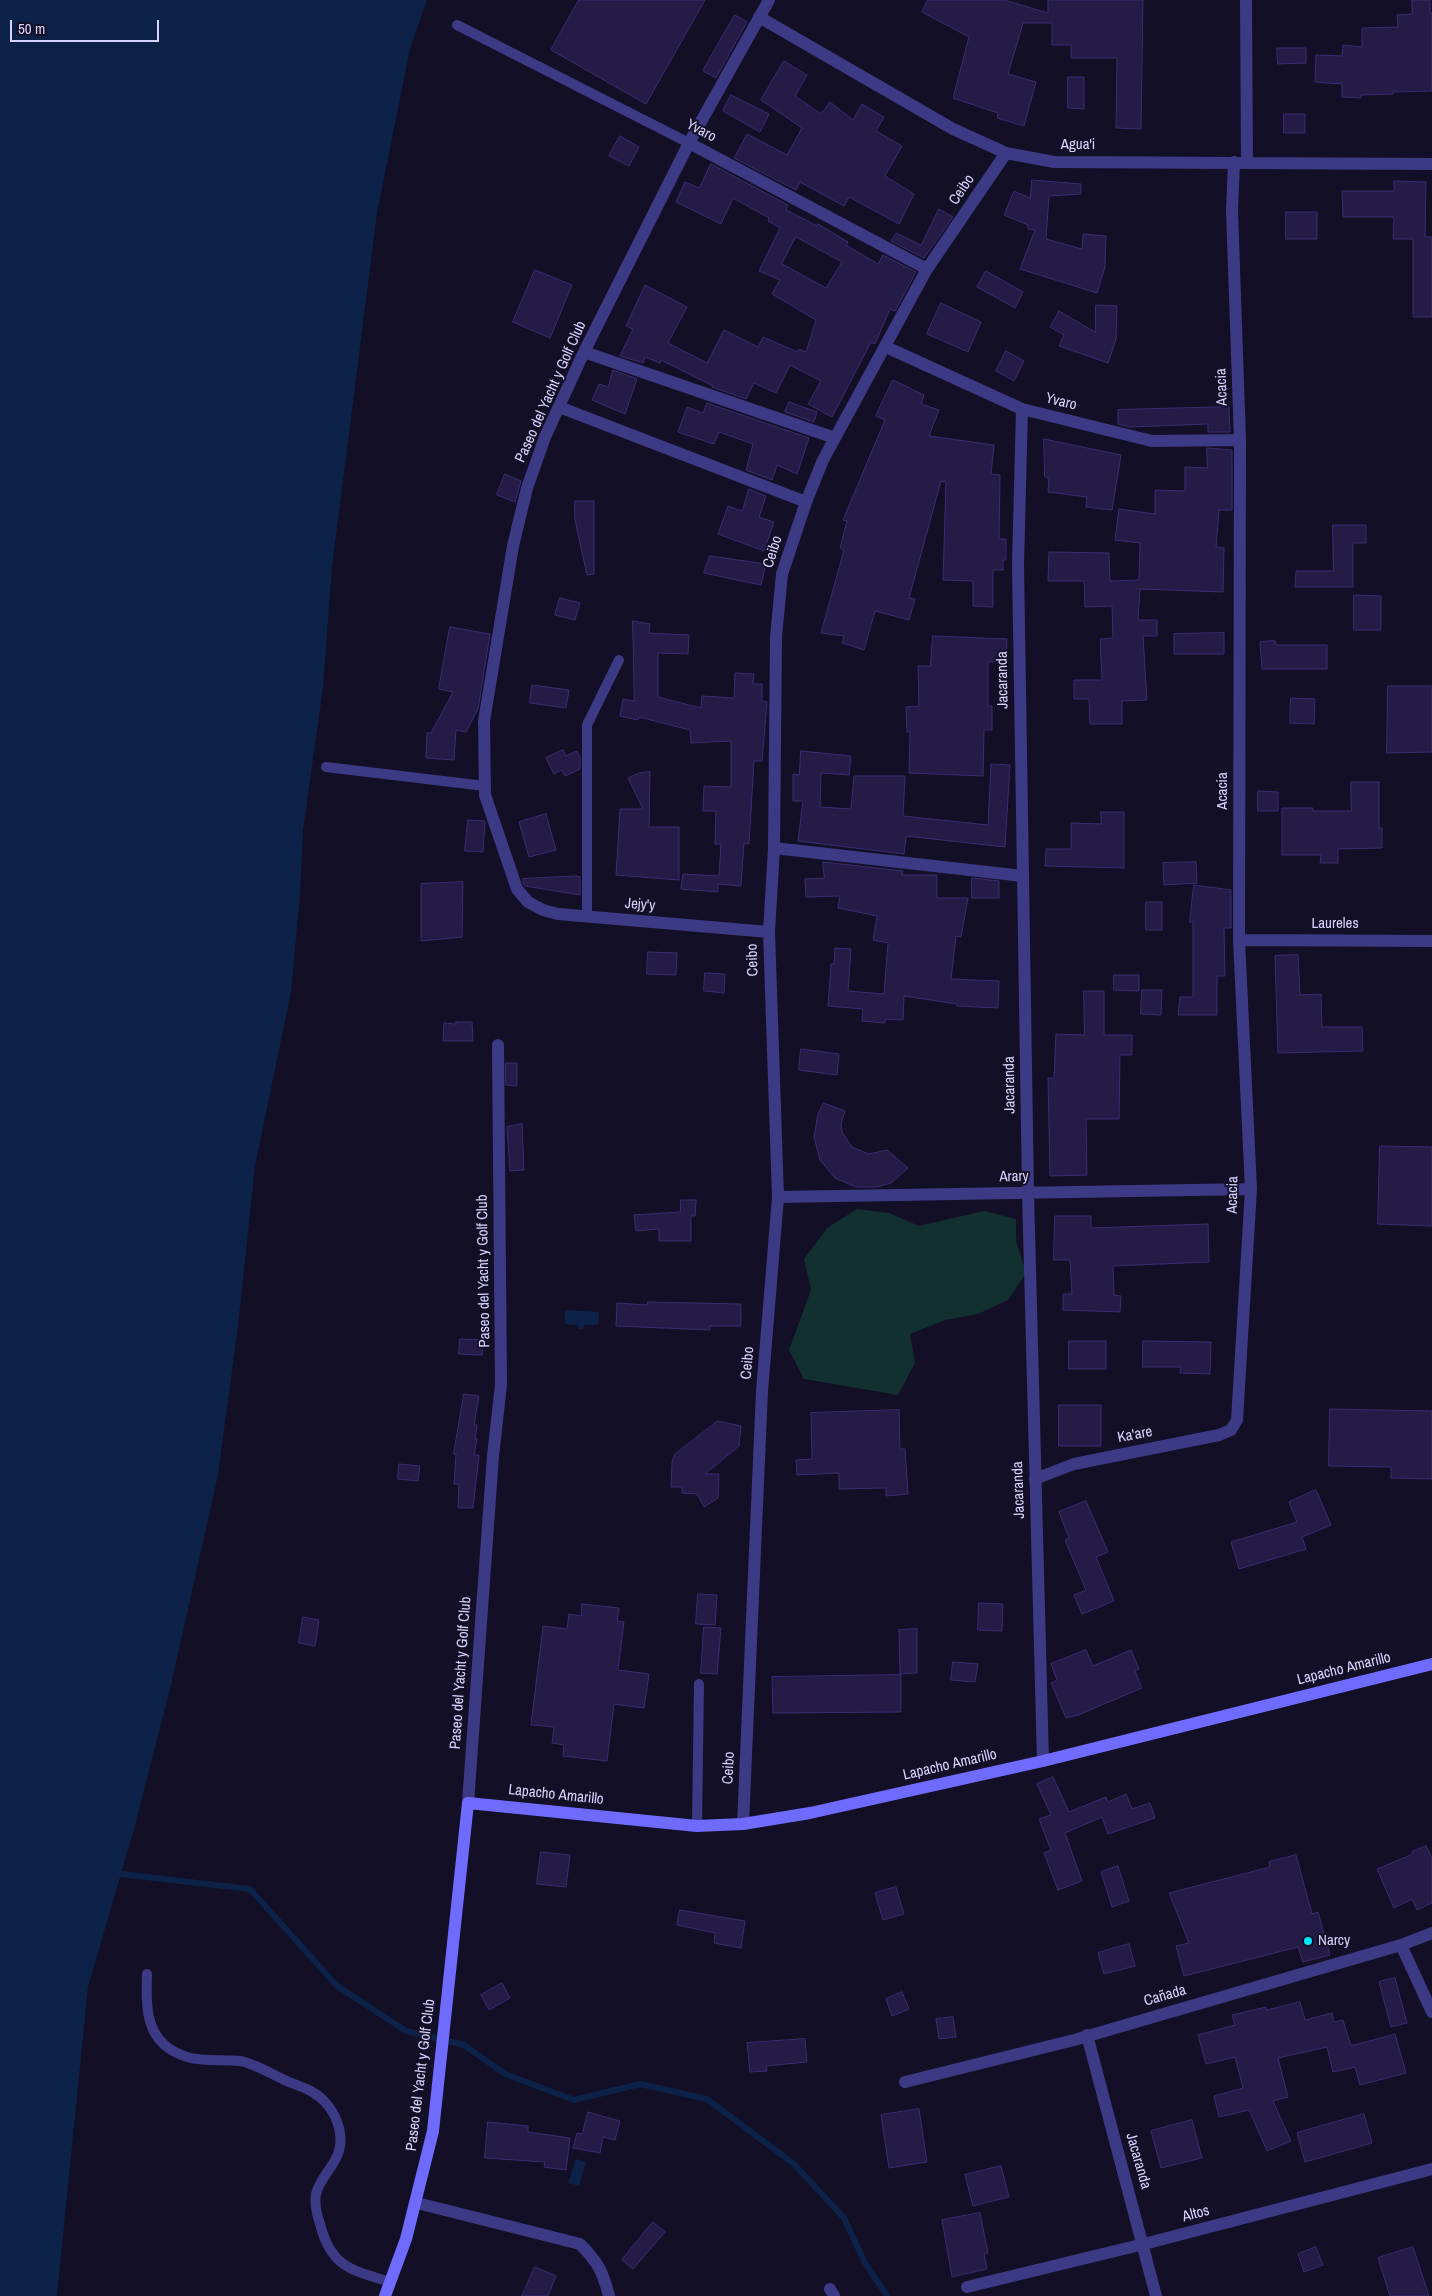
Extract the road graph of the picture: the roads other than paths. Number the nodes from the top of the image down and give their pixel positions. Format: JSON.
{"nodes":[{"id":1,"x":769,"y":0,"type":"edge"},
{"id":2,"x":1246,"y":0,"type":"edge"},
{"id":3,"x":759,"y":17,"type":"junction"},
{"id":4,"x":457,"y":25,"type":"dead end"},
{"id":5,"x":689,"y":143,"type":"junction"},
{"id":6,"x":1006,"y":153,"type":"junction"},
{"id":7,"x":1234,"y":162,"type":"junction"},
{"id":8,"x":1247,"y":163,"type":"junction"},
{"id":9,"x":1432,"y":164,"type":"edge"},
{"id":10,"x":927,"y":269,"type":"junction"},
{"id":11,"x":886,"y":347,"type":"junction"},
{"id":12,"x":584,"y":352,"type":"junction"},
{"id":13,"x":559,"y":407,"type":"junction"},
{"id":14,"x":1022,"y":409,"type":"junction"},
{"id":15,"x":835,"y":438,"type":"junction"},
{"id":16,"x":1240,"y":440,"type":"junction"},
{"id":17,"x":806,"y":502,"type":"junction"},
{"id":18,"x":618,"y":660,"type":"dead end"},
{"id":19,"x":326,"y":767,"type":"dead end"},
{"id":20,"x":485,"y":786,"type":"junction"},
{"id":21,"x":774,"y":848,"type":"junction"},
{"id":22,"x":1023,"y":876,"type":"junction"},
{"id":23,"x":517,"y":889,"type":"joint"},
{"id":24,"x":587,"y":917,"type":"junction"},
{"id":25,"x":769,"y":932,"type":"junction"},
{"id":26,"x":1239,"y":940,"type":"junction"},
{"id":27,"x":1432,"y":941,"type":"edge"},
{"id":28,"x":498,"y":1045,"type":"dead end"},
{"id":29,"x":1251,"y":1189,"type":"junction"},
{"id":30,"x":1028,"y":1193,"type":"junction"},
{"id":31,"x":778,"y":1197,"type":"junction"},
{"id":32,"x":1237,"y":1420,"type":"joint"},
{"id":33,"x":1035,"y":1478,"type":"junction"},
{"id":34,"x":1432,"y":1664,"type":"edge"},
{"id":35,"x":699,"y":1684,"type":"dead end"},
{"id":36,"x":1043,"y":1760,"type":"junction"},
{"id":37,"x":468,"y":1803,"type":"junction"},
{"id":38,"x":742,"y":1824,"type":"junction"},
{"id":39,"x":697,"y":1826,"type":"junction"},
{"id":40,"x":1432,"y":1933,"type":"edge"},
{"id":41,"x":1401,"y":1945,"type":"junction"},
{"id":42,"x":147,"y":1974,"type":"dead end"},
{"id":43,"x":1432,"y":2012,"type":"edge"},
{"id":44,"x":1087,"y":2035,"type":"junction"},
{"id":45,"x":905,"y":2082,"type":"dead end"},
{"id":46,"x":1432,"y":2169,"type":"edge"},
{"id":47,"x":417,"y":2203,"type":"junction"},
{"id":48,"x":1144,"y":2244,"type":"junction"},
{"id":49,"x":390,"y":2282,"type":"junction"},
{"id":50,"x":967,"y":2287,"type":"dead end"},
{"id":51,"x":385,"y":2296,"type":"edge"},
{"id":52,"x":608,"y":2296,"type":"edge"},
{"id":53,"x":1156,"y":2296,"type":"edge"}],
"edges":[{"from":1,"to":3,"type":"street","name":"Paseo del Yacht y Golf Club"},
{"from":2,"to":8,"type":"street"},
{"from":3,"to":5,"type":"street","name":"Paseo del Yacht y Golf Club"},
{"from":3,"to":6,"type":"street","name":"Agua'i"},
{"from":4,"to":5,"type":"lane","name":"Yvaro"},
{"from":5,"to":10,"type":"street","name":"Yvaro"},
{"from":5,"to":12,"type":"street","name":"Paseo del Yacht y Golf Club"},
{"from":6,"to":7,"type":"street","name":"Agua'i"},
{"from":6,"to":10,"type":"street","name":"Ceibo"},
{"from":7,"to":8,"type":"street","name":"Agua'i"},
{"from":7,"to":16,"type":"street","name":"Acacia"},
{"from":8,"to":9,"type":"street","name":"Agua'i"},
{"from":10,"to":11,"type":"street","name":"Ceibo"},
{"from":11,"to":14,"type":"street","name":"Yvaro"},
{"from":11,"to":15,"type":"street","name":"Ceibo"},
{"from":12,"to":13,"type":"street","name":"Paseo del Yacht y Golf Club"},
{"from":12,"to":15,"type":"street"},
{"from":13,"to":17,"type":"street"},
{"from":13,"to":20,"type":"street","name":"Paseo del Yacht y Golf Club"},
{"from":14,"to":16,"type":"street","name":"Yvaro"},
{"from":14,"to":22,"type":"street","name":"Jacaranda"},
{"from":15,"to":17,"type":"street","name":"Ceibo"},
{"from":16,"to":26,"type":"street","name":"Acacia"},
{"from":17,"to":21,"type":"street","name":"Ceibo"},
{"from":18,"to":24,"type":"lane"},
{"from":19,"to":20,"type":"lane"},
{"from":20,"to":23,"type":"street","name":"Paseo del Yacht y Golf Club"},
{"from":21,"to":22,"type":"street"},
{"from":21,"to":25,"type":"street","name":"Ceibo"},
{"from":22,"to":30,"type":"street","name":"Jacaranda"},
{"from":23,"to":24,"type":"street","name":"Jejy'y"},
{"from":24,"to":25,"type":"street","name":"Jejy'y"},
{"from":25,"to":31,"type":"street","name":"Ceibo"},
{"from":26,"to":27,"type":"street","name":"Laureles"},
{"from":26,"to":29,"type":"street","name":"Acacia"},
{"from":28,"to":37,"type":"street","name":"Paseo del Yacht y Golf Club"},
{"from":29,"to":30,"type":"street","name":"Arary"},
{"from":29,"to":32,"type":"street","name":"Acacia"},
{"from":30,"to":31,"type":"street","name":"Arary"},
{"from":30,"to":33,"type":"street","name":"Jacaranda"},
{"from":31,"to":38,"type":"street","name":"Ceibo"},
{"from":32,"to":33,"type":"street","name":"Ka'are"},
{"from":33,"to":36,"type":"street","name":"Jacaranda"},
{"from":34,"to":36,"type":"main road","name":"Lapacho Amarillo"},
{"from":35,"to":39,"type":"lane"},
{"from":36,"to":38,"type":"main road","name":"Lapacho Amarillo"},
{"from":37,"to":39,"type":"main road","name":"Lapacho Amarillo"},
{"from":37,"to":47,"type":"main road","name":"Paseo del Yacht y Golf Club"},
{"from":38,"to":39,"type":"main road","name":"Lapacho Amarillo"},
{"from":40,"to":41,"type":"street","name":"Cañada"},
{"from":41,"to":43,"type":"street"},
{"from":41,"to":44,"type":"street","name":"Cañada"},
{"from":42,"to":49,"type":"lane"},
{"from":44,"to":45,"type":"street","name":"Cañada"},
{"from":44,"to":48,"type":"street","name":"Jacaranda"},
{"from":46,"to":48,"type":"street","name":"Altos"},
{"from":47,"to":49,"type":"main road","name":"Paseo del Yacht y Golf Club"},
{"from":47,"to":52,"type":"street"},
{"from":48,"to":50,"type":"street","name":"Altos"},
{"from":48,"to":53,"type":"street","name":"Jacaranda"},
{"from":49,"to":51,"type":"main road","name":"Paseo del Yacht y Golf Club"}]}
